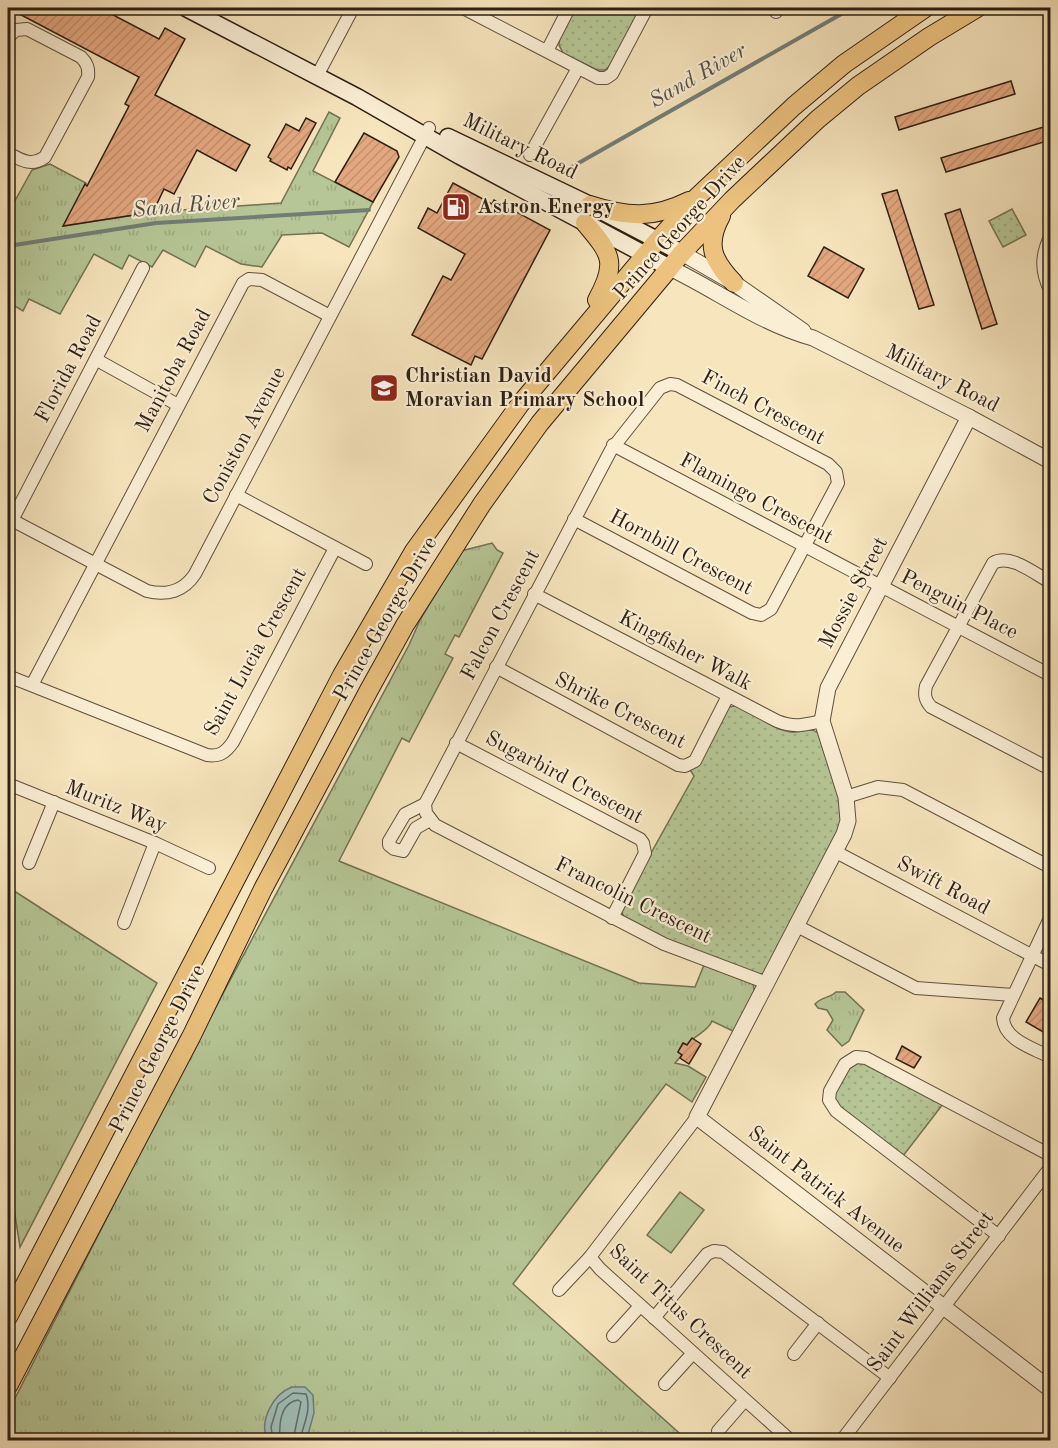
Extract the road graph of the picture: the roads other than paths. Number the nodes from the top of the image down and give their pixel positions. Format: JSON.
{"nodes":[{"id":1,"x":186,"y":8,"type":"edge"},
{"id":2,"x":353,"y":8,"type":"edge"},
{"id":3,"x":463,"y":8,"type":"edge"},
{"id":4,"x":569,"y":8,"type":"edge"},
{"id":5,"x":647,"y":8,"type":"edge"},
{"id":6,"x":925,"y":8,"type":"edge"},
{"id":7,"x":977,"y":8,"type":"edge"},
{"id":8,"x":8,"y":37,"type":"edge"},
{"id":9,"x":547,"y":51,"type":"junction"},
{"id":10,"x":578,"y":68,"type":"junction"},
{"id":11,"x":317,"y":76,"type":"junction"},
{"id":12,"x":427,"y":132,"type":"junction"},
{"id":13,"x":8,"y":153,"type":"edge"},
{"id":14,"x":530,"y":155,"type":"dead end"},
{"id":15,"x":697,"y":196,"type":"junction"},
{"id":16,"x":732,"y":200,"type":"junction"},
{"id":17,"x":587,"y":214,"type":"junction"},
{"id":18,"x":1050,"y":237,"type":"edge"},
{"id":19,"x":657,"y":241,"type":"junction"},
{"id":20,"x":682,"y":253,"type":"junction"},
{"id":21,"x":645,"y":255,"type":"junction"},
{"id":22,"x":143,"y":268,"type":"dead end"},
{"id":23,"x":670,"y":268,"type":"junction"},
{"id":24,"x":734,"y":284,"type":"junction"},
{"id":25,"x":1050,"y":290,"type":"edge"},
{"id":26,"x":330,"y":316,"type":"junction"},
{"id":27,"x":813,"y":338,"type":"junction"},
{"id":28,"x":568,"y":345,"type":"junction"},
{"id":29,"x":96,"y":360,"type":"junction"},
{"id":30,"x":178,"y":405,"type":"junction"},
{"id":31,"x":969,"y":417,"type":"junction"},
{"id":32,"x":613,"y":445,"type":"junction"},
{"id":33,"x":1050,"y":461,"type":"edge"},
{"id":34,"x":236,"y":495,"type":"junction"},
{"id":35,"x":574,"y":519,"type":"junction"},
{"id":36,"x":9,"y":522,"type":"edge"},
{"id":37,"x":805,"y":547,"type":"junction"},
{"id":38,"x":334,"y":548,"type":"junction"},
{"id":39,"x":94,"y":564,"type":"junction"},
{"id":40,"x":366,"y":564,"type":"dead end"},
{"id":41,"x":1050,"y":582,"type":"edge"},
{"id":42,"x":880,"y":587,"type":"junction"},
{"id":43,"x":534,"y":594,"type":"junction"},
{"id":44,"x":958,"y":627,"type":"junction"},
{"id":45,"x":496,"y":667,"type":"junction"},
{"id":46,"x":1050,"y":675,"type":"edge"},
{"id":47,"x":8,"y":676,"type":"edge"},
{"id":48,"x":32,"y":685,"type":"junction"},
{"id":49,"x":728,"y":696,"type":"junction"},
{"id":50,"x":822,"y":721,"type":"junction"},
{"id":51,"x":456,"y":743,"type":"junction"},
{"id":52,"x":1050,"y":770,"type":"edge"},
{"id":53,"x":8,"y":784,"type":"edge"},
{"id":54,"x":846,"y":797,"type":"junction"},
{"id":55,"x":54,"y":802,"type":"junction"},
{"id":56,"x":425,"y":804,"type":"junction"},
{"id":57,"x":430,"y":820,"type":"junction"},
{"id":58,"x":155,"y":843,"type":"junction"},
{"id":59,"x":836,"y":852,"type":"junction"},
{"id":60,"x":29,"y":862,"type":"dead end"},
{"id":61,"x":1050,"y":867,"type":"edge"},
{"id":62,"x":209,"y":868,"type":"dead end"},
{"id":63,"x":612,"y":918,"type":"junction"},
{"id":64,"x":1050,"y":918,"type":"edge"},
{"id":65,"x":124,"y":923,"type":"dead end"},
{"id":66,"x":797,"y":926,"type":"junction"},
{"id":67,"x":1032,"y":955,"type":"junction"},
{"id":68,"x":1050,"y":965,"type":"edge"},
{"id":69,"x":767,"y":983,"type":"junction"},
{"id":70,"x":1013,"y":994,"type":"junction"},
{"id":71,"x":1050,"y":1057,"type":"edge"},
{"id":72,"x":696,"y":1117,"type":"junction"},
{"id":73,"x":1050,"y":1155,"type":"edge"},
{"id":74,"x":1050,"y":1168,"type":"edge"},
{"id":75,"x":999,"y":1236,"type":"junction"},
{"id":76,"x":590,"y":1257,"type":"junction"},
{"id":77,"x":559,"y":1290,"type":"dead end"},
{"id":78,"x":640,"y":1306,"type":"junction"},
{"id":79,"x":944,"y":1307,"type":"junction"},
{"id":80,"x":8,"y":1317,"type":"edge"},
{"id":81,"x":654,"y":1318,"type":"junction"},
{"id":82,"x":818,"y":1323,"type":"junction"},
{"id":83,"x":613,"y":1336,"type":"dead end"},
{"id":84,"x":693,"y":1353,"type":"junction"},
{"id":85,"x":794,"y":1353,"type":"dead end"},
{"id":86,"x":890,"y":1378,"type":"junction"},
{"id":87,"x":665,"y":1384,"type":"dead end"},
{"id":88,"x":8,"y":1386,"type":"edge"},
{"id":89,"x":1050,"y":1389,"type":"edge"},
{"id":90,"x":745,"y":1400,"type":"junction"},
{"id":91,"x":718,"y":1431,"type":"dead end"},
{"id":92,"x":790,"y":1440,"type":"edge"},
{"id":93,"x":842,"y":1440,"type":"edge"}],
"edges":[{"from":1,"to":11,"type":"main road","name":"Military Road"},
{"from":2,"to":11,"type":"street"},
{"from":3,"to":9,"type":"street"},
{"from":4,"to":9,"type":"street"},
{"from":5,"to":10,"type":"street"},
{"from":6,"to":15,"type":"main road","name":"Prince George Drive"},
{"from":7,"to":16,"type":"main road","name":"Prince George Drive"},
{"from":8,"to":13,"type":"street"},
{"from":9,"to":10,"type":"street"},
{"from":10,"to":14,"type":"street"},
{"from":11,"to":12,"type":"main road","name":"Military Road"},
{"from":12,"to":17,"type":"main road","name":"Military Road"},
{"from":12,"to":26,"type":"street","name":"Coniston Avenue"},
{"from":15,"to":17,"type":"main road"},
{"from":15,"to":19,"type":"main road","name":"Prince George Drive"},
{"from":16,"to":20,"type":"main road","name":"Prince George Drive"},
{"from":16,"to":24,"type":"main road"},
{"from":17,"to":19,"type":"main road","name":"Military Road"},
{"from":17,"to":21,"type":"main road","name":"Military Road"},
{"from":17,"to":28,"type":"main road"},
{"from":18,"to":25,"type":"street"},
{"from":19,"to":20,"type":"main road","name":"Military Road"},
{"from":19,"to":21,"type":"main road","name":"Prince George Drive"},
{"from":20,"to":23,"type":"main road","name":"Prince George Drive"},
{"from":20,"to":24,"type":"street","name":"Military Road"},
{"from":21,"to":23,"type":"main road","name":"Military Road"},
{"from":21,"to":28,"type":"main road","name":"Prince George Drive"},
{"from":22,"to":29,"type":"street","name":"Florida Road"},
{"from":23,"to":27,"type":"street","name":"Military Road"},
{"from":23,"to":88,"type":"main road","name":"Prince George Drive"},
{"from":24,"to":27,"type":"street","name":"Military Road"},
{"from":26,"to":30,"type":"street","name":"Manitoba Road"},
{"from":26,"to":34,"type":"street","name":"Coniston Avenue"},
{"from":27,"to":31,"type":"street","name":"Military Road"},
{"from":28,"to":80,"type":"main road","name":"Prince George Drive"},
{"from":29,"to":30,"type":"street"},
{"from":29,"to":36,"type":"street","name":"Florida Road"},
{"from":30,"to":39,"type":"street","name":"Manitoba Road"},
{"from":31,"to":33,"type":"street","name":"Military Road"},
{"from":31,"to":42,"type":"street","name":"Mossie Street"},
{"from":32,"to":35,"type":"street","name":"Falcon Crescent"},
{"from":32,"to":37,"type":"street","name":"Flamingo Crescent"},
{"from":32,"to":37,"type":"street","name":"Finch Crescent"},
{"from":34,"to":38,"type":"street"},
{"from":34,"to":39,"type":"street","name":"Coniston Avenue"},
{"from":35,"to":37,"type":"street","name":"Hornbill Crescent"},
{"from":35,"to":43,"type":"street","name":"Falcon Crescent"},
{"from":36,"to":39,"type":"street","name":"Coniston Avenue"},
{"from":37,"to":42,"type":"street","name":"Flamingo Crescent"},
{"from":38,"to":40,"type":"street"},
{"from":38,"to":48,"type":"street","name":"Saint Lucia Crescent"},
{"from":39,"to":48,"type":"street"},
{"from":41,"to":44,"type":"street"},
{"from":42,"to":44,"type":"street","name":"Penguin Place"},
{"from":42,"to":50,"type":"street","name":"Mossie Street"},
{"from":43,"to":45,"type":"street","name":"Falcon Crescent"},
{"from":43,"to":49,"type":"street","name":"Kingfisher Walk"},
{"from":44,"to":46,"type":"street","name":"Penguin Place"},
{"from":44,"to":52,"type":"street"},
{"from":45,"to":49,"type":"street","name":"Shrike Crescent"},
{"from":45,"to":51,"type":"street","name":"Falcon Crescent"},
{"from":47,"to":48,"type":"street","name":"Saint Lucia Crescent"},
{"from":49,"to":50,"type":"street","name":"Kingfisher Walk"},
{"from":50,"to":54,"type":"street","name":"Mossie Street"},
{"from":51,"to":56,"type":"street","name":"Falcon Crescent"},
{"from":51,"to":63,"type":"street","name":"Sugarbird Crescent"},
{"from":53,"to":55,"type":"street","name":"Muritz Way"},
{"from":54,"to":59,"type":"street"},
{"from":54,"to":61,"type":"street"},
{"from":55,"to":58,"type":"street","name":"Muritz Way"},
{"from":55,"to":60,"type":"street"},
{"from":56,"to":57,"type":"street"},
{"from":56,"to":57,"type":"street","name":"Falcon Crescent"},
{"from":57,"to":63,"type":"street","name":"Francolin Crescent"},
{"from":58,"to":62,"type":"street","name":"Muritz Way"},
{"from":58,"to":65,"type":"street"},
{"from":59,"to":66,"type":"street"},
{"from":59,"to":67,"type":"street","name":"Swift Road"},
{"from":63,"to":69,"type":"street","name":"Francolin Crescent"},
{"from":64,"to":67,"type":"street"},
{"from":66,"to":69,"type":"street"},
{"from":66,"to":70,"type":"street"},
{"from":67,"to":68,"type":"street","name":"Swift Road"},
{"from":67,"to":70,"type":"street"},
{"from":69,"to":72,"type":"street"},
{"from":70,"to":71,"type":"street"},
{"from":72,"to":76,"type":"street","name":"Saint Titus Crescent"},
{"from":72,"to":79,"type":"street","name":"Saint Patrick Avenue"},
{"from":73,"to":75,"type":"street"},
{"from":74,"to":75,"type":"street","name":"Saint Williams Street"},
{"from":75,"to":79,"type":"street","name":"Saint Williams Street"},
{"from":76,"to":77,"type":"street"},
{"from":76,"to":78,"type":"street","name":"Saint Titus Crescent"},
{"from":78,"to":81,"type":"street","name":"Saint Titus Crescent"},
{"from":78,"to":83,"type":"street"},
{"from":79,"to":86,"type":"street","name":"Saint Williams Street"},
{"from":79,"to":89,"type":"street","name":"Saint Patrick Avenue"},
{"from":81,"to":82,"type":"street"},
{"from":81,"to":84,"type":"street","name":"Saint Titus Crescent"},
{"from":82,"to":85,"type":"street"},
{"from":82,"to":86,"type":"street"},
{"from":84,"to":87,"type":"street"},
{"from":84,"to":90,"type":"street","name":"Saint Titus Crescent"},
{"from":86,"to":93,"type":"street","name":"Saint Williams Street"},
{"from":90,"to":91,"type":"street"},
{"from":90,"to":92,"type":"street","name":"Saint Titus Crescent"}]}
